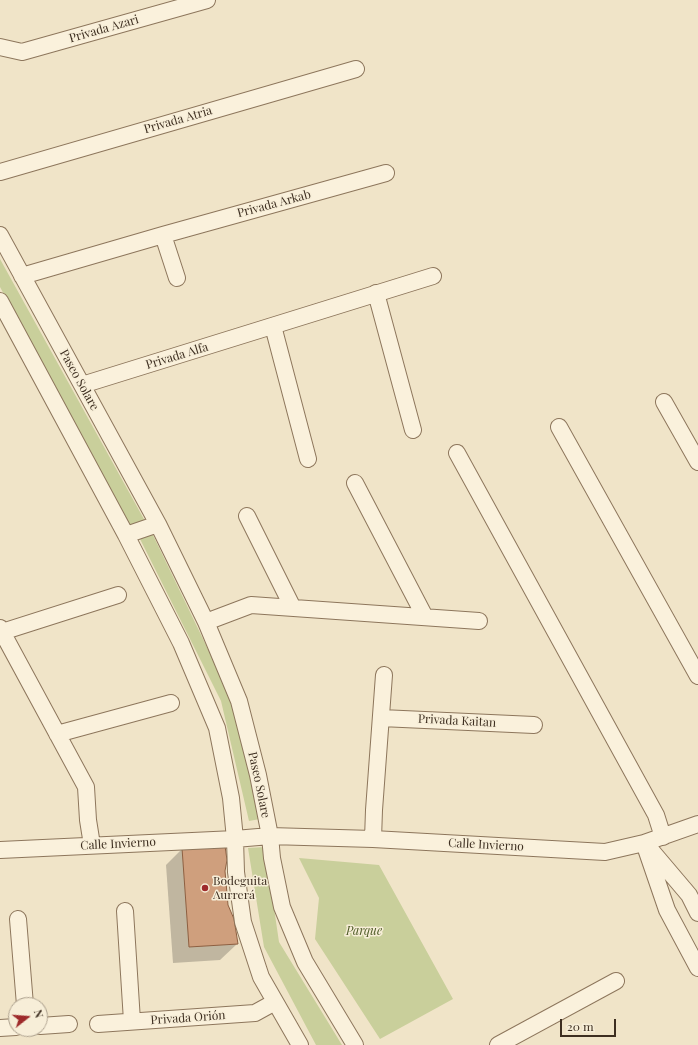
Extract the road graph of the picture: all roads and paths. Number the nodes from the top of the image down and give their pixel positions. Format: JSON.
{"nodes":[{"id":1,"x":207,"y":0,"type":"edge"},
{"id":2,"x":0,"y":47,"type":"edge"},
{"id":3,"x":356,"y":69,"type":"dead end"},
{"id":4,"x":0,"y":172,"type":"edge"},
{"id":5,"x":386,"y":173,"type":"dead end"},
{"id":6,"x":0,"y":235,"type":"edge"},
{"id":7,"x":163,"y":235,"type":"junction"},
{"id":8,"x":22,"y":276,"type":"junction"},
{"id":9,"x":433,"y":276,"type":"dead end"},
{"id":10,"x":177,"y":278,"type":"dead end"},
{"id":11,"x":376,"y":293,"type":"junction"},
{"id":12,"x":0,"y":301,"type":"edge"},
{"id":13,"x":273,"y":326,"type":"junction"},
{"id":14,"x":82,"y":385,"type":"junction"},
{"id":15,"x":664,"y":402,"type":"dead end"},
{"id":16,"x":559,"y":427,"type":"dead end"},
{"id":17,"x":413,"y":430,"type":"dead end"},
{"id":18,"x":457,"y":453,"type":"dead end"},
{"id":19,"x":308,"y":459,"type":"dead end"},
{"id":20,"x":698,"y":462,"type":"edge"},
{"id":21,"x":354,"y":483,"type":"dead end"},
{"id":22,"x":247,"y":516,"type":"dead end"},
{"id":23,"x":158,"y":524,"type":"junction"},
{"id":24,"x":126,"y":536,"type":"junction"},
{"id":25,"x":118,"y":595,"type":"dead end"},
{"id":26,"x":293,"y":608,"type":"junction"},
{"id":27,"x":425,"y":617,"type":"junction"},
{"id":28,"x":206,"y":622,"type":"junction"},
{"id":29,"x":479,"y":622,"type":"dead end"},
{"id":30,"x":1,"y":630,"type":"edge"},
{"id":31,"x":384,"y":675,"type":"dead end"},
{"id":32,"x":698,"y":676,"type":"edge"},
{"id":33,"x":170,"y":703,"type":"dead end"},
{"id":34,"x":381,"y":718,"type":"junction"},
{"id":35,"x":534,"y":725,"type":"dead end"},
{"id":36,"x":57,"y":734,"type":"junction"},
{"id":37,"x":698,"y":824,"type":"edge"},
{"id":38,"x":270,"y":836,"type":"junction"},
{"id":39,"x":663,"y":836,"type":"junction"},
{"id":40,"x":235,"y":839,"type":"junction"},
{"id":41,"x":373,"y":839,"type":"junction"},
{"id":42,"x":644,"y":843,"type":"junction"},
{"id":43,"x":92,"y":845,"type":"junction"},
{"id":44,"x":0,"y":850,"type":"edge"},
{"id":45,"x":125,"y":911,"type":"dead end"},
{"id":46,"x":698,"y":913,"type":"edge"},
{"id":47,"x":18,"y":919,"type":"dead end"},
{"id":48,"x":698,"y":968,"type":"edge"},
{"id":49,"x":616,"y":981,"type":"dead end"},
{"id":50,"x":24,"y":997,"type":"edge"},
{"id":51,"x":275,"y":1002,"type":"junction"},
{"id":52,"x":132,"y":1022,"type":"junction"},
{"id":53,"x":69,"y":1024,"type":"dead end"},
{"id":54,"x":98,"y":1024,"type":"dead end"},
{"id":55,"x":48,"y":1025,"type":"edge"},
{"id":56,"x":300,"y":1045,"type":"edge"},
{"id":57,"x":355,"y":1045,"type":"edge"},
{"id":58,"x":498,"y":1045,"type":"edge"}],
"edges":[{"from":1,"to":2,"type":"street","name":"Privada Azari"},
{"from":3,"to":4,"type":"street","name":"Privada Atria"},
{"from":5,"to":7,"type":"street","name":"Privada Arkab"},
{"from":6,"to":8,"type":"street","name":"Paseo Solare"},
{"from":7,"to":8,"type":"street","name":"Privada Arkab"},
{"from":7,"to":10,"type":"street"},
{"from":8,"to":14,"type":"street","name":"Paseo Solare"},
{"from":9,"to":11,"type":"street","name":"Privada Alfa"},
{"from":11,"to":13,"type":"street","name":"Privada Alfa"},
{"from":11,"to":17,"type":"street"},
{"from":12,"to":24,"type":"street"},
{"from":13,"to":14,"type":"street","name":"Privada Alfa"},
{"from":13,"to":19,"type":"street"},
{"from":14,"to":23,"type":"street","name":"Paseo Solare"},
{"from":15,"to":20,"type":"street"},
{"from":16,"to":32,"type":"street"},
{"from":18,"to":39,"type":"street"},
{"from":21,"to":27,"type":"street"},
{"from":22,"to":26,"type":"street"},
{"from":23,"to":24,"type":"street"},
{"from":23,"to":28,"type":"street","name":"Paseo Solare"},
{"from":24,"to":40,"type":"street"},
{"from":25,"to":30,"type":"street"},
{"from":26,"to":27,"type":"street"},
{"from":26,"to":28,"type":"street"},
{"from":27,"to":29,"type":"street"},
{"from":28,"to":38,"type":"street","name":"Paseo Solare"},
{"from":30,"to":36,"type":"street"},
{"from":31,"to":34,"type":"street"},
{"from":33,"to":36,"type":"street"},
{"from":34,"to":35,"type":"street","name":"Privada Kaitan"},
{"from":34,"to":41,"type":"street"},
{"from":36,"to":43,"type":"street"},
{"from":37,"to":39,"type":"street","name":"Calle Invierno"},
{"from":38,"to":40,"type":"street","name":"Calle Invierno"},
{"from":38,"to":41,"type":"street","name":"Calle Invierno"},
{"from":38,"to":57,"type":"street","name":"Paseo Solare"},
{"from":39,"to":42,"type":"street","name":"Calle Invierno"},
{"from":40,"to":43,"type":"street","name":"Calle Invierno"},
{"from":40,"to":51,"type":"street"},
{"from":41,"to":42,"type":"street","name":"Calle Invierno"},
{"from":42,"to":46,"type":"street"},
{"from":42,"to":48,"type":"street"},
{"from":43,"to":44,"type":"street","name":"Calle Invierno"},
{"from":45,"to":52,"type":"street"},
{"from":47,"to":50,"type":"street"},
{"from":49,"to":58,"type":"street"},
{"from":51,"to":52,"type":"street","name":"Privada Orión"},
{"from":51,"to":56,"type":"street"},
{"from":52,"to":54,"type":"street","name":"Privada Orión"},
{"from":53,"to":55,"type":"street"}]}
